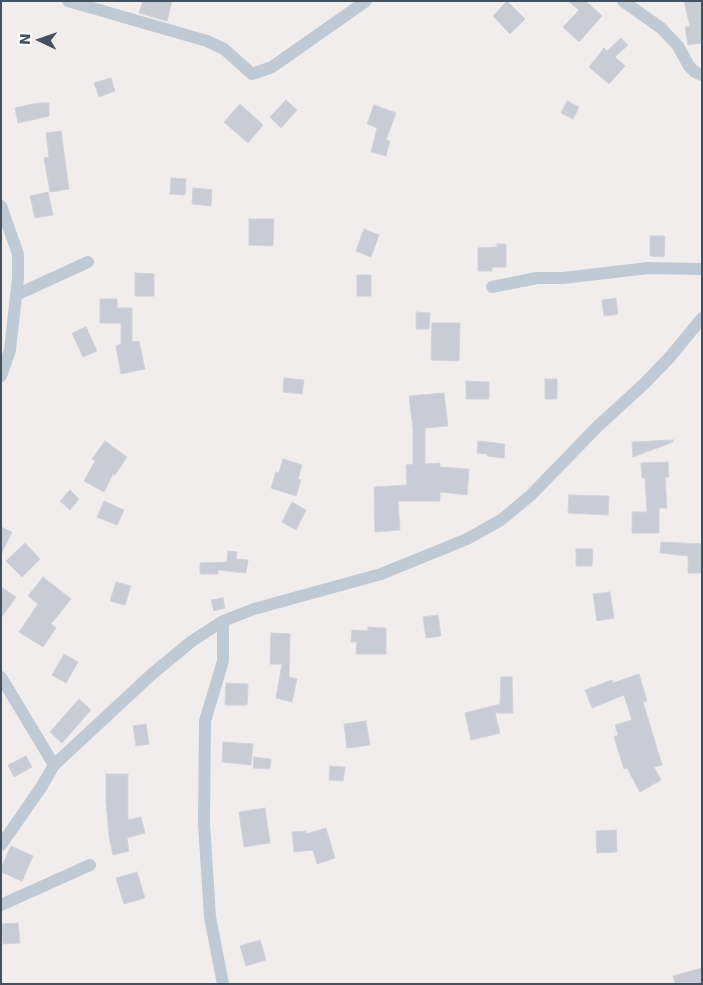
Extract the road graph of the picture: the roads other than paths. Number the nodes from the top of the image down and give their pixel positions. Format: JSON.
{"nodes":[{"id":1,"x":68,"y":1,"type":"edge"},
{"id":2,"x":366,"y":1,"type":"edge"},
{"id":3,"x":623,"y":1,"type":"edge"},
{"id":4,"x":702,"y":75,"type":"edge"},
{"id":5,"x":1,"y":206,"type":"edge"},
{"id":6,"x":88,"y":262,"type":"dead end"},
{"id":7,"x":702,"y":268,"type":"edge"},
{"id":8,"x":492,"y":286,"type":"dead end"},
{"id":9,"x":16,"y":295,"type":"junction"},
{"id":10,"x":702,"y":318,"type":"edge"},
{"id":11,"x":6,"y":334,"type":"edge"},
{"id":12,"x":1,"y":376,"type":"edge"},
{"id":13,"x":223,"y":621,"type":"junction"},
{"id":14,"x":1,"y":677,"type":"edge"},
{"id":15,"x":54,"y":765,"type":"junction"},
{"id":16,"x":1,"y":845,"type":"edge"},
{"id":17,"x":90,"y":865,"type":"dead end"},
{"id":18,"x":1,"y":905,"type":"edge"},
{"id":19,"x":224,"y":984,"type":"edge"}],
"edges":[{"from":1,"to":2,"type":"street"},
{"from":3,"to":4,"type":"street"},
{"from":5,"to":9,"type":"street"},
{"from":6,"to":9,"type":"street"},
{"from":7,"to":8,"type":"street"},
{"from":9,"to":11,"type":"street"},
{"from":10,"to":13,"type":"street"},
{"from":11,"to":12,"type":"street"},
{"from":13,"to":15,"type":"street"},
{"from":13,"to":19,"type":"street"},
{"from":14,"to":15,"type":"street"},
{"from":15,"to":16,"type":"street"},
{"from":17,"to":18,"type":"street"}]}
